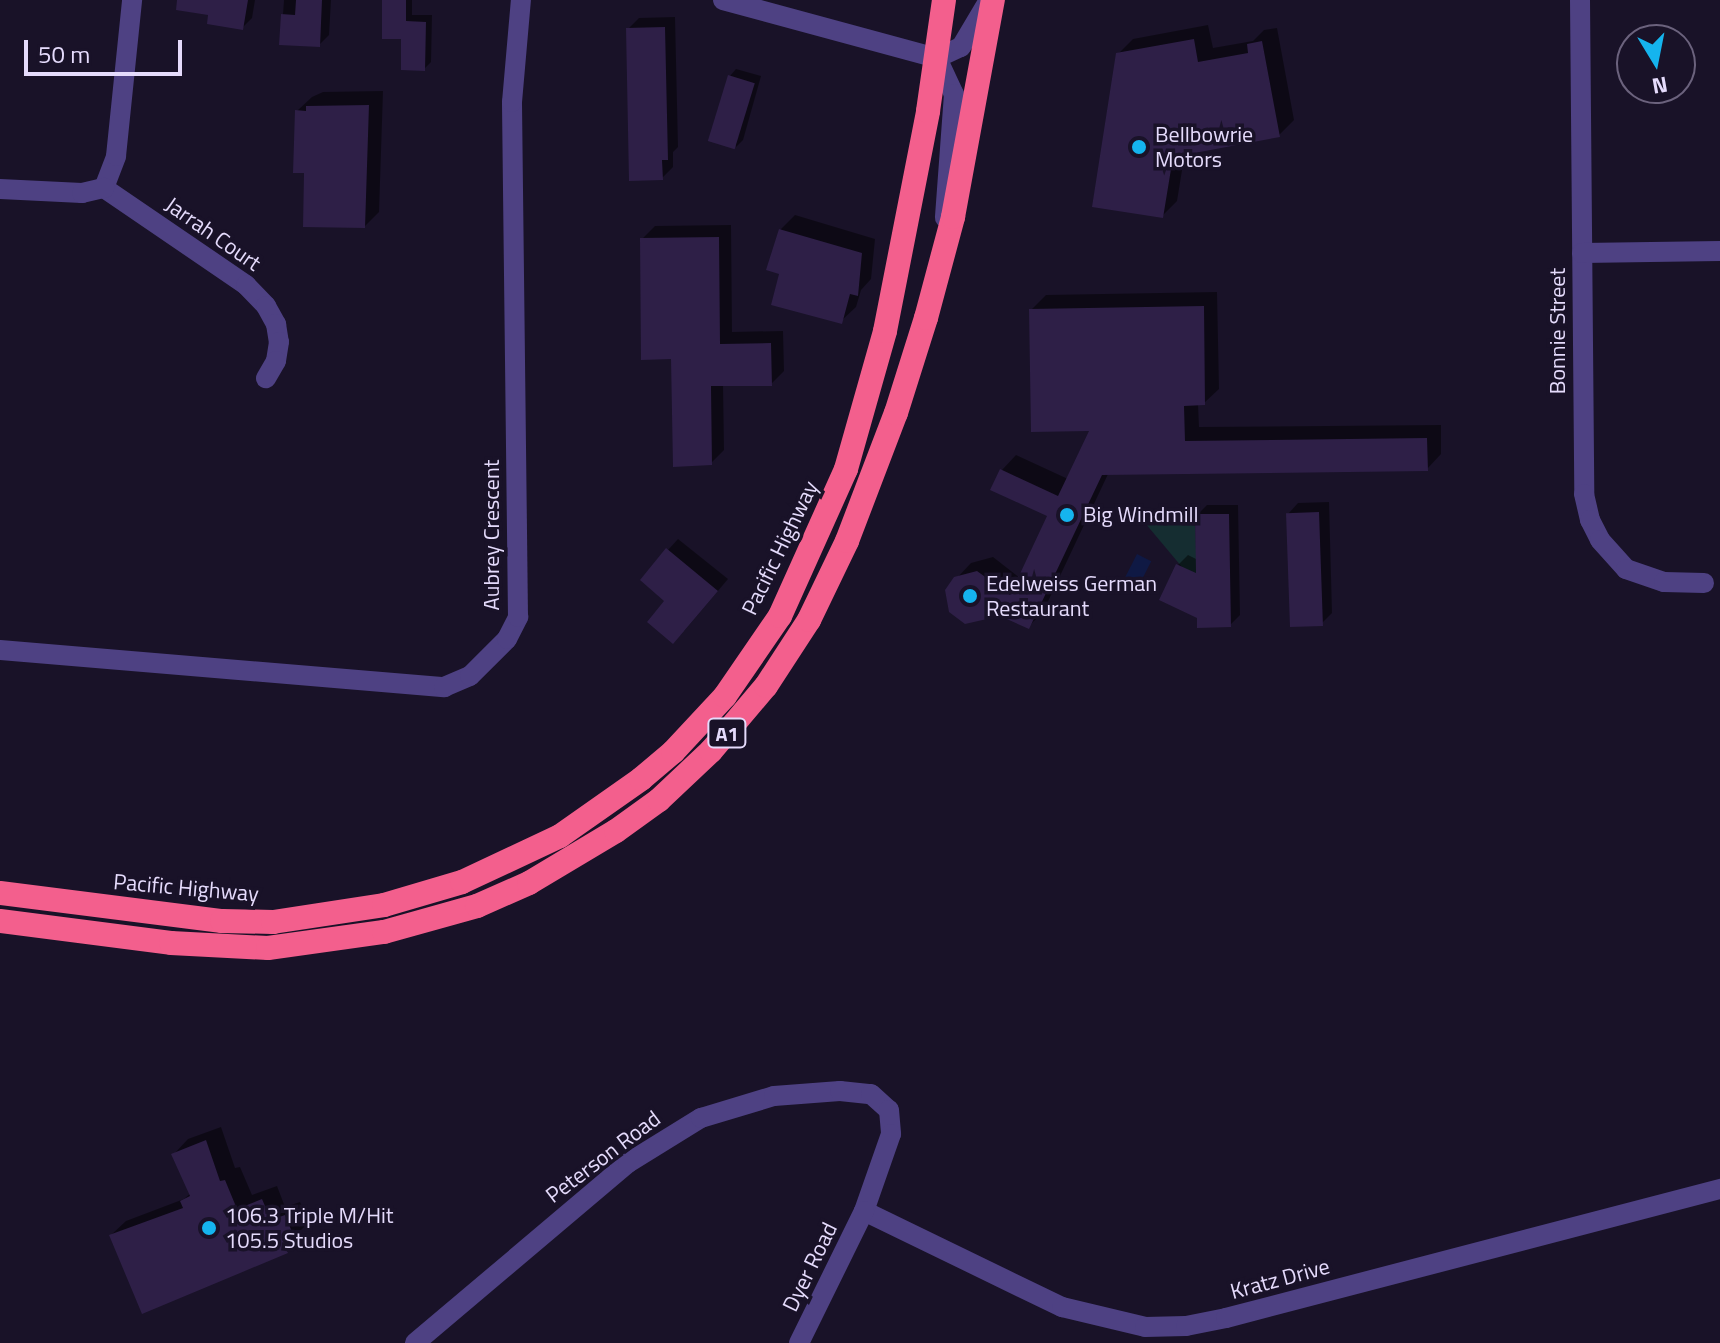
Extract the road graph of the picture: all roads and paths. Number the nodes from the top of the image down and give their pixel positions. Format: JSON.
{"nodes":[{"id":1,"x":132,"y":0,"type":"edge"},
{"id":2,"x":521,"y":0,"type":"edge"},
{"id":3,"x":723,"y":0,"type":"edge"},
{"id":4,"x":944,"y":0,"type":"edge"},
{"id":5,"x":991,"y":0,"type":"edge"},
{"id":6,"x":1580,"y":0,"type":"edge"},
{"id":7,"x":937,"y":58,"type":"junction"},
{"id":8,"x":104,"y":188,"type":"junction"},
{"id":9,"x":0,"y":189,"type":"edge"},
{"id":10,"x":946,"y":244,"type":"junction"},
{"id":11,"x":1720,"y":251,"type":"edge"},
{"id":12,"x":1582,"y":253,"type":"junction"},
{"id":13,"x":266,"y":378,"type":"dead end"},
{"id":14,"x":1704,"y":583,"type":"dead end"},
{"id":15,"x":0,"y":650,"type":"edge"},
{"id":16,"x":0,"y":893,"type":"edge"},
{"id":17,"x":0,"y":921,"type":"edge"},
{"id":18,"x":1720,"y":1189,"type":"edge"},
{"id":19,"x":864,"y":1211,"type":"junction"},
{"id":20,"x":415,"y":1343,"type":"edge"},
{"id":21,"x":799,"y":1343,"type":"edge"}],
"edges":[{"from":1,"to":8,"type":"street"},
{"from":2,"to":15,"type":"street","name":"Aubrey Crescent"},
{"from":3,"to":7,"type":"street"},
{"from":4,"to":7,"type":"highway","name":"Pacific Highway","number":"A1"},
{"from":5,"to":7,"type":"street"},
{"from":5,"to":10,"type":"highway","name":"Pacific Highway","number":"A1"},
{"from":6,"to":12,"type":"street","name":"Bonnie Street"},
{"from":7,"to":10,"type":"street","name":"Pacific Highway"},
{"from":7,"to":16,"type":"highway","name":"Pacific Highway","number":"A1"},
{"from":8,"to":9,"type":"street"},
{"from":8,"to":13,"type":"street","name":"Jarrah Court"},
{"from":10,"to":17,"type":"highway","name":"Pacific Highway","number":"A1"},
{"from":11,"to":12,"type":"street"},
{"from":12,"to":14,"type":"street","name":"Bonnie Street"},
{"from":18,"to":19,"type":"street","name":"Kratz Drive"},
{"from":19,"to":20,"type":"street","name":"Peterson Road"},
{"from":19,"to":21,"type":"street","name":"Dyer Road"}]}
